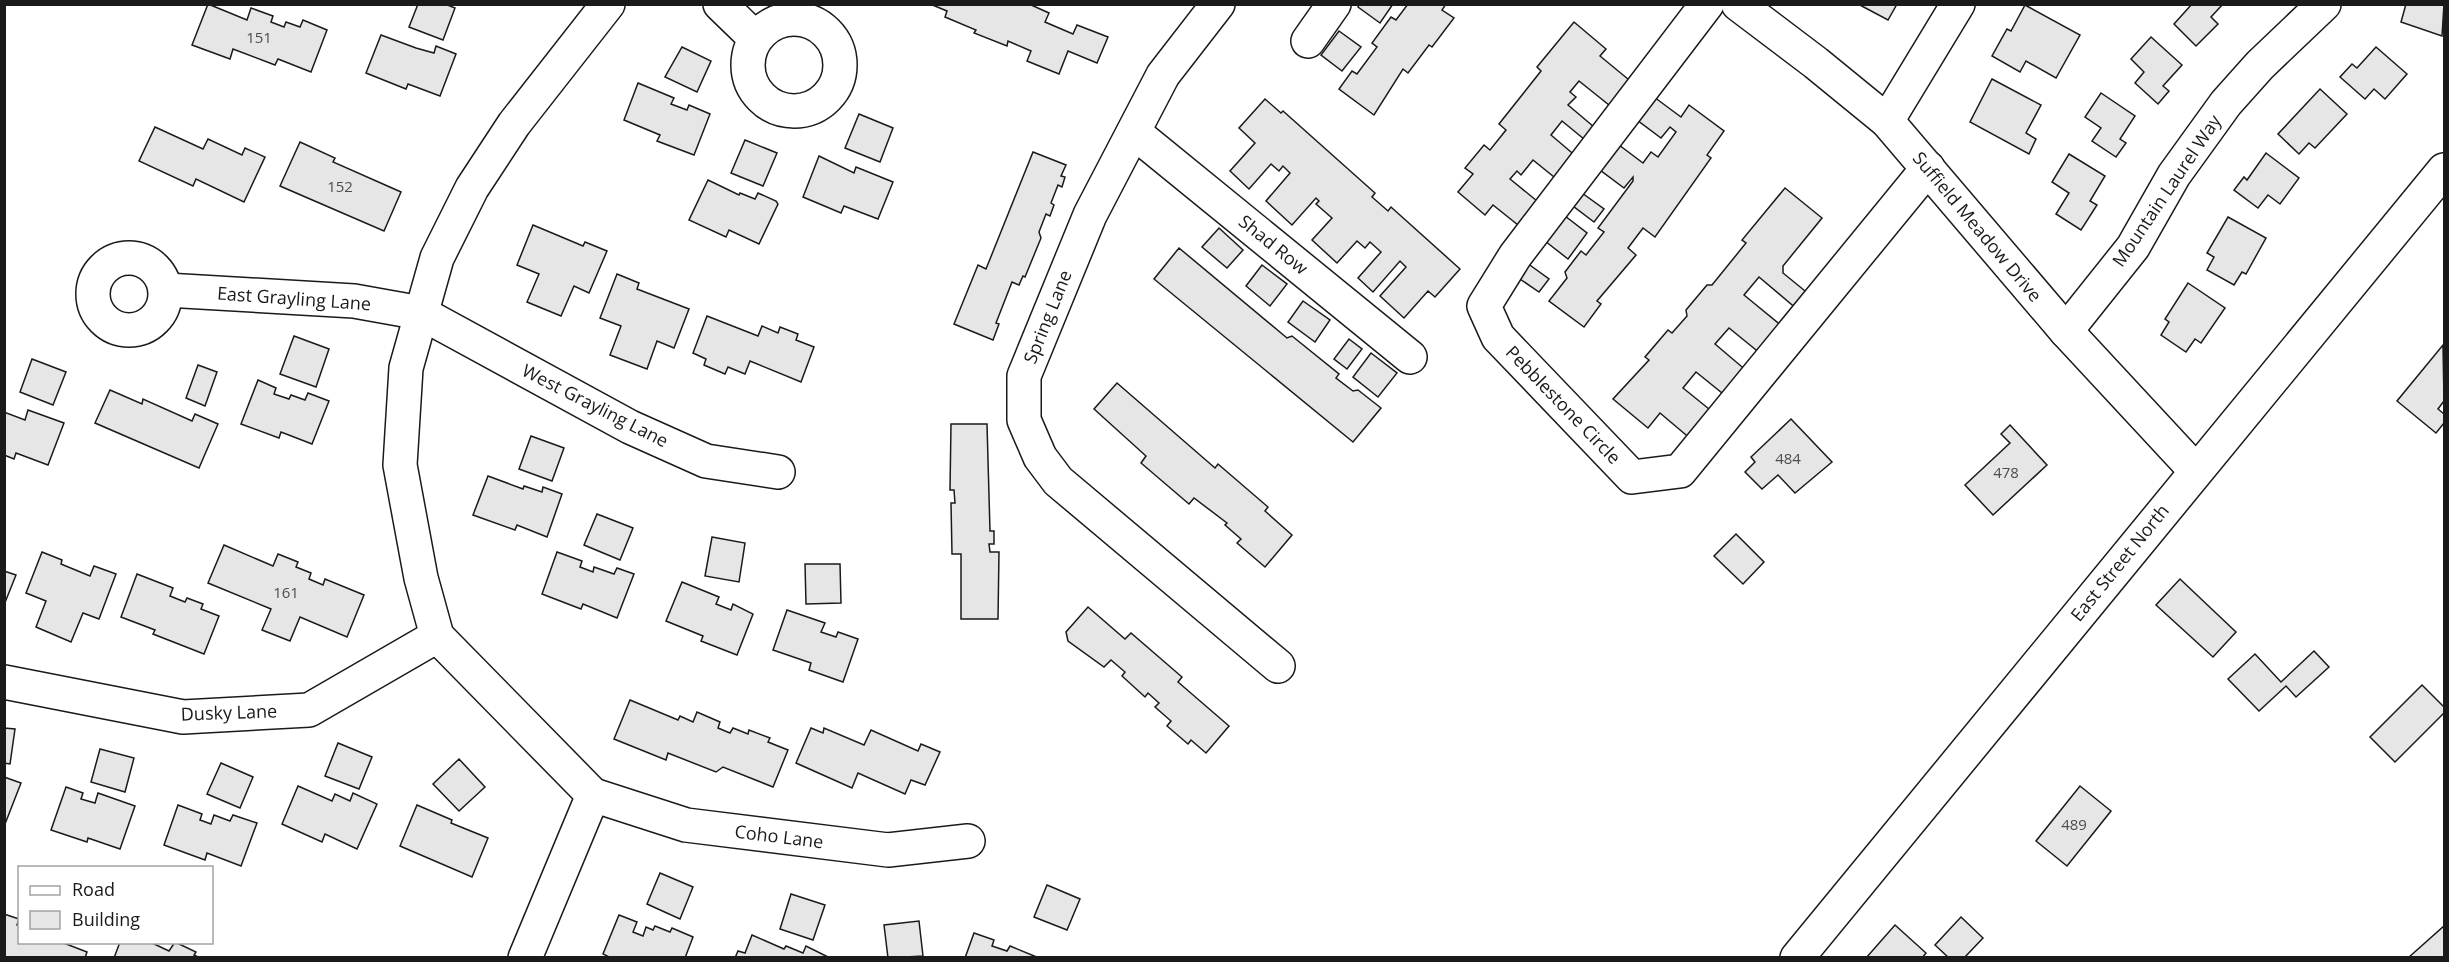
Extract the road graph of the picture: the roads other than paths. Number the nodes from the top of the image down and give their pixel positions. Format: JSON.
{"nodes":[{"id":1,"x":720,"y":4,"type":"edge"},
{"id":2,"x":1218,"y":4,"type":"edge"},
{"id":3,"x":1334,"y":4,"type":"edge"},
{"id":4,"x":1707,"y":4,"type":"edge"},
{"id":5,"x":1738,"y":4,"type":"edge"},
{"id":6,"x":1958,"y":4,"type":"edge"},
{"id":7,"x":2324,"y":4,"type":"edge"},
{"id":8,"x":603,"y":6,"type":"edge"},
{"id":9,"x":755,"y":38,"type":"dead end"},
{"id":10,"x":1308,"y":41,"type":"dead end"},
{"id":11,"x":1887,"y":121,"type":"junction"},
{"id":12,"x":1135,"y":133,"type":"junction"},
{"id":13,"x":1928,"y":168,"type":"junction"},
{"id":14,"x":2445,"y":170,"type":"edge"},
{"id":15,"x":166,"y":290,"type":"dead end"},
{"id":16,"x":421,"y":313,"type":"junction"},
{"id":17,"x":2066,"y":331,"type":"junction"},
{"id":18,"x":1410,"y":357,"type":"dead end"},
{"id":19,"x":2196,"y":471,"type":"junction"},
{"id":20,"x":778,"y":472,"type":"dead end"},
{"id":21,"x":437,"y":636,"type":"junction"},
{"id":22,"x":1278,"y":666,"type":"dead end"},
{"id":23,"x":4,"y":682,"type":"edge"},
{"id":24,"x":593,"y":795,"type":"junction"},
{"id":25,"x":968,"y":841,"type":"dead end"},
{"id":26,"x":525,"y":957,"type":"edge"},
{"id":27,"x":1797,"y":957,"type":"edge"}],
"edges":[{"from":1,"to":9,"type":"street"},
{"from":2,"to":12,"type":"street","name":"Spring Lane"},
{"from":3,"to":10,"type":"street"},
{"from":4,"to":13,"type":"street","name":"Pebblestone Circle"},
{"from":5,"to":11,"type":"street","name":"Suffield Meadow Drive"},
{"from":6,"to":11,"type":"street"},
{"from":7,"to":17,"type":"street","name":"Mountain Laurel Way"},
{"from":8,"to":16,"type":"street"},
{"from":11,"to":13,"type":"street","name":"Suffield Meadow Drive"},
{"from":12,"to":18,"type":"street","name":"Shad Row"},
{"from":12,"to":22,"type":"street","name":"Spring Lane"},
{"from":13,"to":17,"type":"street","name":"Suffield Meadow Drive"},
{"from":14,"to":19,"type":"street","name":"East Street North"},
{"from":15,"to":16,"type":"street","name":"East Grayling Lane"},
{"from":16,"to":20,"type":"street","name":"West Grayling Lane"},
{"from":16,"to":21,"type":"street"},
{"from":17,"to":19,"type":"street","name":"Suffield Meadow Drive"},
{"from":19,"to":27,"type":"street","name":"East Street North"},
{"from":21,"to":23,"type":"street","name":"Dusky Lane"},
{"from":21,"to":24,"type":"street"},
{"from":24,"to":25,"type":"street","name":"Coho Lane"},
{"from":24,"to":26,"type":"street"}]}
